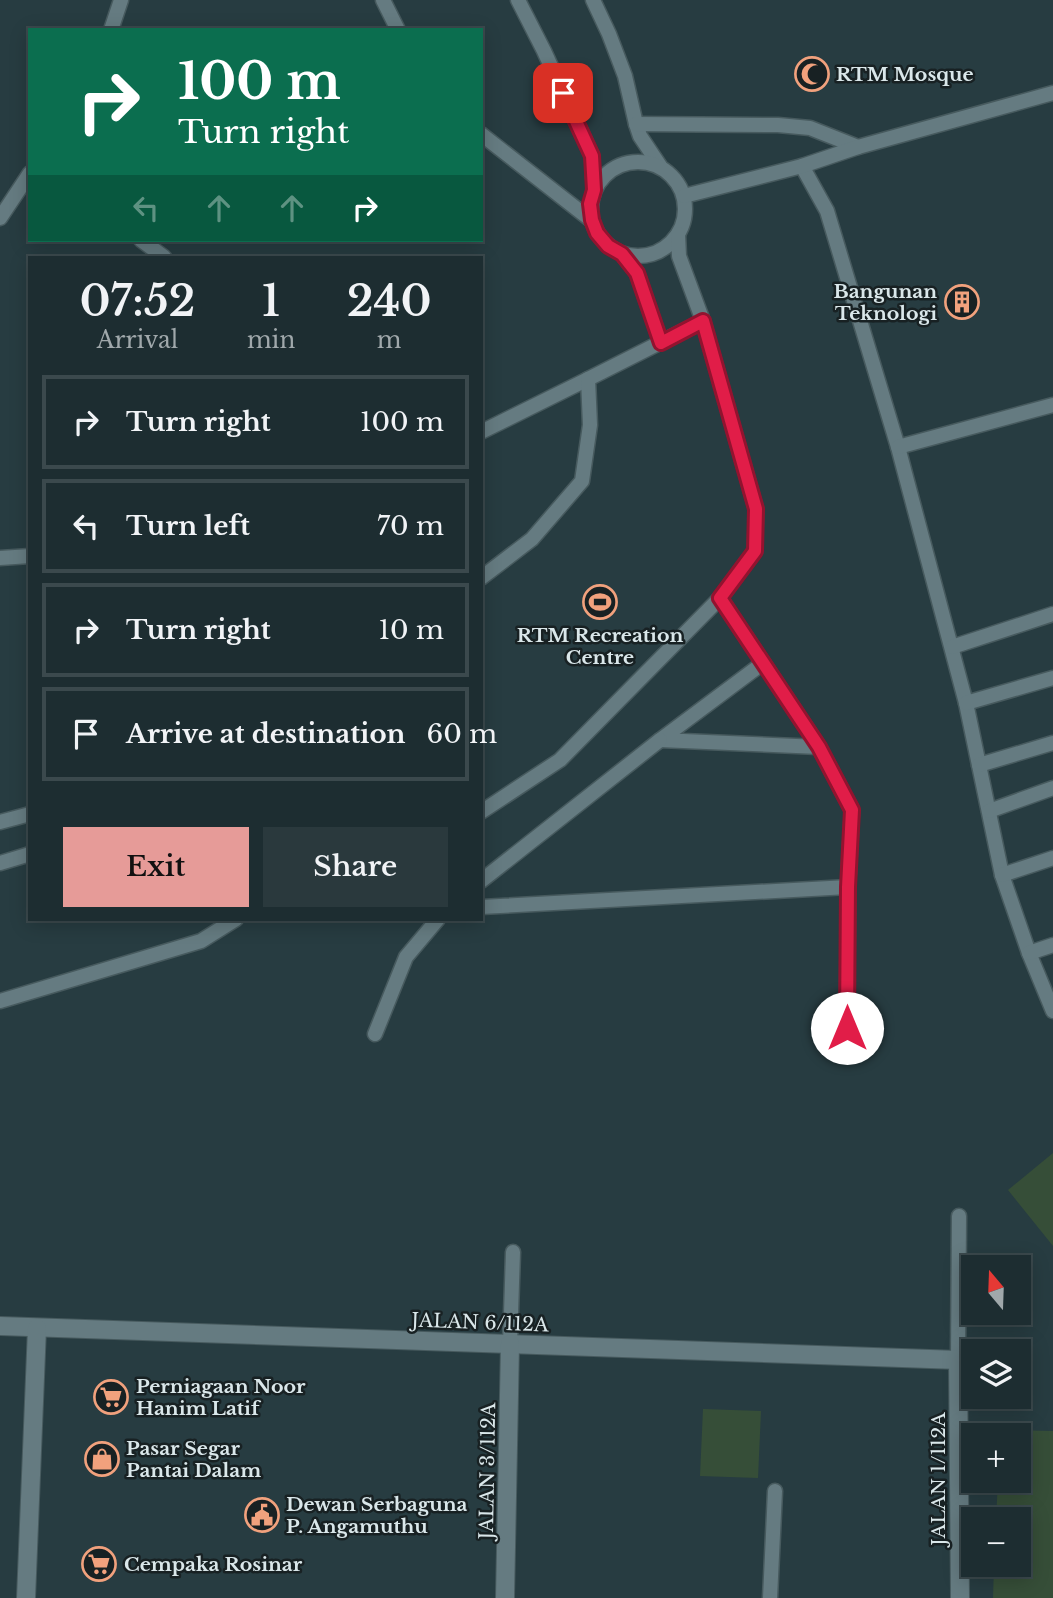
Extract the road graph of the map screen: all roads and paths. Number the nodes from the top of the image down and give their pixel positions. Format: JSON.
{"nodes":[{"id":1,"x":121,"y":0,"type":"edge"},
{"id":2,"x":383,"y":0,"type":"edge"},
{"id":3,"x":518,"y":0,"type":"edge"},
{"id":4,"x":593,"y":0,"type":"edge"},
{"id":5,"x":112,"y":28,"type":"edge"},
{"id":6,"x":397,"y":28,"type":"edge"},
{"id":7,"x":1053,"y":93,"type":"edge"},
{"id":8,"x":636,"y":124,"type":"junction"},
{"id":9,"x":483,"y":136,"type":"edge"},
{"id":10,"x":858,"y":147,"type":"junction"},
{"id":11,"x":660,"y":166,"type":"junction"},
{"id":12,"x":802,"y":166,"type":"junction"},
{"id":13,"x":28,"y":176,"type":"edge"},
{"id":14,"x":594,"y":190,"type":"junction"},
{"id":15,"x":684,"y":197,"type":"junction"},
{"id":16,"x":0,"y":218,"type":"edge"},
{"id":17,"x":592,"y":220,"type":"junction"},
{"id":18,"x":678,"y":234,"type":"junction"},
{"id":19,"x":144,"y":242,"type":"edge"},
{"id":20,"x":622,"y":254,"type":"junction"},
{"id":21,"x":163,"y":256,"type":"edge"},
{"id":22,"x":703,"y":321,"type":"junction"},
{"id":23,"x":661,"y":343,"type":"junction"},
{"id":24,"x":588,"y":379,"type":"junction"},
{"id":25,"x":1053,"y":405,"type":"edge"},
{"id":26,"x":483,"y":431,"type":"edge"},
{"id":27,"x":898,"y":447,"type":"junction"},
{"id":28,"x":28,"y":556,"type":"edge"},
{"id":29,"x":0,"y":558,"type":"edge"},
{"id":30,"x":483,"y":576,"type":"edge"},
{"id":31,"x":720,"y":598,"type":"junction"},
{"id":32,"x":1053,"y":614,"type":"edge"},
{"id":33,"x":952,"y":647,"type":"junction"},
{"id":34,"x":763,"y":663,"type":"junction"},
{"id":35,"x":1053,"y":678,"type":"edge"},
{"id":36,"x":966,"y":703,"type":"junction"},
{"id":37,"x":660,"y":740,"type":"junction"},
{"id":38,"x":1053,"y":743,"type":"edge"},
{"id":39,"x":819,"y":747,"type":"junction"},
{"id":40,"x":979,"y":765,"type":"junction"},
{"id":41,"x":1053,"y":788,"type":"edge"},
{"id":42,"x":483,"y":811,"type":"edge"},
{"id":43,"x":989,"y":811,"type":"junction"},
{"id":44,"x":28,"y":815,"type":"edge"},
{"id":45,"x":0,"y":822,"type":"edge"},
{"id":46,"x":28,"y":855,"type":"edge"},
{"id":47,"x":1053,"y":858,"type":"edge"},
{"id":48,"x":0,"y":863,"type":"edge"},
{"id":49,"x":1002,"y":875,"type":"junction"},
{"id":50,"x":483,"y":879,"type":"edge"},
{"id":51,"x":848,"y":887,"type":"junction"},
{"id":52,"x":483,"y":907,"type":"edge"},
{"id":53,"x":233,"y":921,"type":"edge"},
{"id":54,"x":436,"y":921,"type":"edge"},
{"id":55,"x":1053,"y":945,"type":"edge"},
{"id":56,"x":1029,"y":953,"type":"junction"},
{"id":57,"x":0,"y":1000,"type":"edge"},
{"id":58,"x":1052,"y":1010,"type":"edge"},
{"id":59,"x":847,"y":1028,"type":"dead end"},
{"id":60,"x":375,"y":1034,"type":"dead end"},
{"id":61,"x":959,"y":1216,"type":"dead end"},
{"id":62,"x":513,"y":1252,"type":"dead end"},
{"id":63,"x":0,"y":1326,"type":"edge"},
{"id":64,"x":37,"y":1328,"type":"junction"},
{"id":65,"x":510,"y":1344,"type":"junction"},
{"id":66,"x":958,"y":1360,"type":"junction"},
{"id":67,"x":775,"y":1491,"type":"dead end"},
{"id":68,"x":26,"y":1598,"type":"edge"},
{"id":69,"x":505,"y":1598,"type":"edge"},
{"id":70,"x":770,"y":1598,"type":"edge"},
{"id":71,"x":960,"y":1598,"type":"edge"}],
"edges":[{"from":1,"to":5,"type":"lane"},
{"from":2,"to":6,"type":"lane"},
{"from":3,"to":14,"type":"lane"},
{"from":4,"to":8,"type":"lane"},
{"from":7,"to":10,"type":"lane"},
{"from":8,"to":10,"type":"lane"},
{"from":8,"to":11,"type":"lane"},
{"from":9,"to":17,"type":"lane"},
{"from":10,"to":12,"type":"lane"},
{"from":11,"to":14,"type":"lane"},
{"from":11,"to":15,"type":"lane"},
{"from":12,"to":15,"type":"lane"},
{"from":12,"to":27,"type":"lane"},
{"from":13,"to":16,"type":"lane"},
{"from":14,"to":17,"type":"lane"},
{"from":15,"to":18,"type":"lane"},
{"from":17,"to":20,"type":"lane"},
{"from":18,"to":20,"type":"lane"},
{"from":18,"to":22,"type":"lane"},
{"from":19,"to":21,"type":"lane"},
{"from":20,"to":23,"type":"lane"},
{"from":22,"to":23,"type":"lane"},
{"from":22,"to":31,"type":"lane"},
{"from":23,"to":24,"type":"lane"},
{"from":24,"to":26,"type":"lane"},
{"from":24,"to":30,"type":"lane"},
{"from":25,"to":27,"type":"lane"},
{"from":27,"to":33,"type":"lane"},
{"from":28,"to":29,"type":"lane"},
{"from":31,"to":34,"type":"lane"},
{"from":31,"to":42,"type":"lane"},
{"from":32,"to":33,"type":"lane"},
{"from":33,"to":36,"type":"lane"},
{"from":34,"to":37,"type":"lane"},
{"from":34,"to":39,"type":"lane"},
{"from":35,"to":36,"type":"lane"},
{"from":36,"to":40,"type":"lane"},
{"from":37,"to":39,"type":"lane"},
{"from":37,"to":50,"type":"lane"},
{"from":38,"to":40,"type":"lane"},
{"from":39,"to":51,"type":"lane"},
{"from":40,"to":43,"type":"lane"},
{"from":41,"to":43,"type":"lane"},
{"from":43,"to":49,"type":"lane"},
{"from":44,"to":45,"type":"lane"},
{"from":46,"to":48,"type":"lane"},
{"from":47,"to":49,"type":"lane"},
{"from":49,"to":56,"type":"lane"},
{"from":51,"to":52,"type":"lane"},
{"from":51,"to":59,"type":"lane"},
{"from":53,"to":57,"type":"lane"},
{"from":54,"to":60,"type":"lane"},
{"from":55,"to":56,"type":"lane"},
{"from":56,"to":58,"type":"lane"},
{"from":61,"to":66,"type":"lane"},
{"from":62,"to":65,"type":"lane"},
{"from":63,"to":64,"type":"street","name":"JALAN 6/112A"},
{"from":64,"to":65,"type":"street","name":"JALAN 6/112A"},
{"from":64,"to":68,"type":"street"},
{"from":65,"to":66,"type":"street","name":"JALAN 6/112A"},
{"from":65,"to":69,"type":"street","name":"JALAN 3/112A"},
{"from":66,"to":71,"type":"street","name":"JALAN 1/112A"},
{"from":67,"to":70,"type":"lane"}]}
